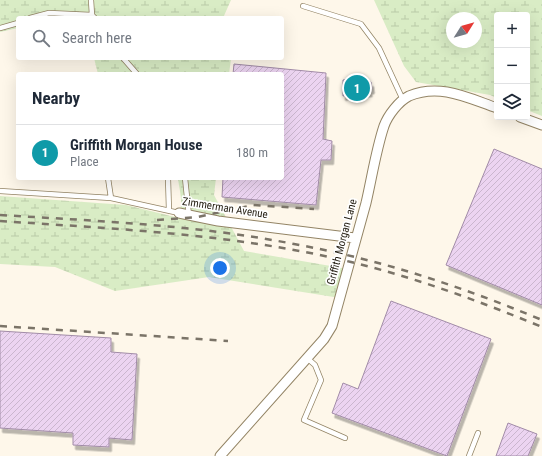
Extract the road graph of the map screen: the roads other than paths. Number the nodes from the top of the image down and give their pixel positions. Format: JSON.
{"nodes":[{"id":1,"x":91,"y":0,"type":"edge"},
{"id":2,"x":303,"y":6,"type":"dead end"},
{"id":3,"x":38,"y":16,"type":"edge"},
{"id":4,"x":94,"y":16,"type":"edge"},
{"id":5,"x":16,"y":24,"type":"edge"},
{"id":6,"x":0,"y":28,"type":"edge"},
{"id":7,"x":124,"y":60,"type":"edge"},
{"id":8,"x":135,"y":72,"type":"edge"},
{"id":9,"x":403,"y":100,"type":"junction"},
{"id":10,"x":494,"y":107,"type":"edge"},
{"id":11,"x":528,"y":120,"type":"edge"},
{"id":12,"x":542,"y":125,"type":"edge"},
{"id":13,"x":108,"y":180,"type":"edge"},
{"id":14,"x":168,"y":180,"type":"edge"},
{"id":15,"x":185,"y":180,"type":"edge"},
{"id":16,"x":0,"y":191,"type":"edge"},
{"id":17,"x":111,"y":198,"type":"junction"},
{"id":18,"x":169,"y":210,"type":"junction"},
{"id":19,"x":179,"y":213,"type":"joint"},
{"id":20,"x":190,"y":216,"type":"junction"},
{"id":21,"x":355,"y":238,"type":"junction"},
{"id":22,"x":307,"y":358,"type":"junction"},
{"id":23,"x":478,"y":433,"type":"dead end"},
{"id":24,"x":345,"y":438,"type":"dead end"},
{"id":25,"x":220,"y":456,"type":"edge"},
{"id":26,"x":469,"y":456,"type":"edge"}],
"edges":[{"from":1,"to":4,"type":"lane"},
{"from":2,"to":9,"type":"lane"},
{"from":3,"to":4,"type":"lane"},
{"from":5,"to":6,"type":"lane"},
{"from":7,"to":8,"type":"lane"},
{"from":9,"to":10,"type":"street","name":"Griffith Morgan Lane"},
{"from":9,"to":21,"type":"street","name":"Griffith Morgan Lane"},
{"from":11,"to":12,"type":"street"},
{"from":13,"to":17,"type":"lane"},
{"from":14,"to":18,"type":"lane"},
{"from":15,"to":20,"type":"lane"},
{"from":16,"to":17,"type":"lane","name":"Zimmerman Avenue"},
{"from":17,"to":18,"type":"lane","name":"Zimmerman Avenue"},
{"from":18,"to":19,"type":"lane","name":"Zimmerman Avenue"},
{"from":19,"to":20,"type":"street","name":"Zimmerman Avenue"},
{"from":20,"to":21,"type":"street","name":"Zimmerman Avenue"},
{"from":21,"to":22,"type":"street","name":"Griffith Morgan Lane"},
{"from":22,"to":24,"type":"lane"},
{"from":22,"to":25,"type":"street","name":"Griffith Morgan Lane"},
{"from":23,"to":26,"type":"lane"}]}
